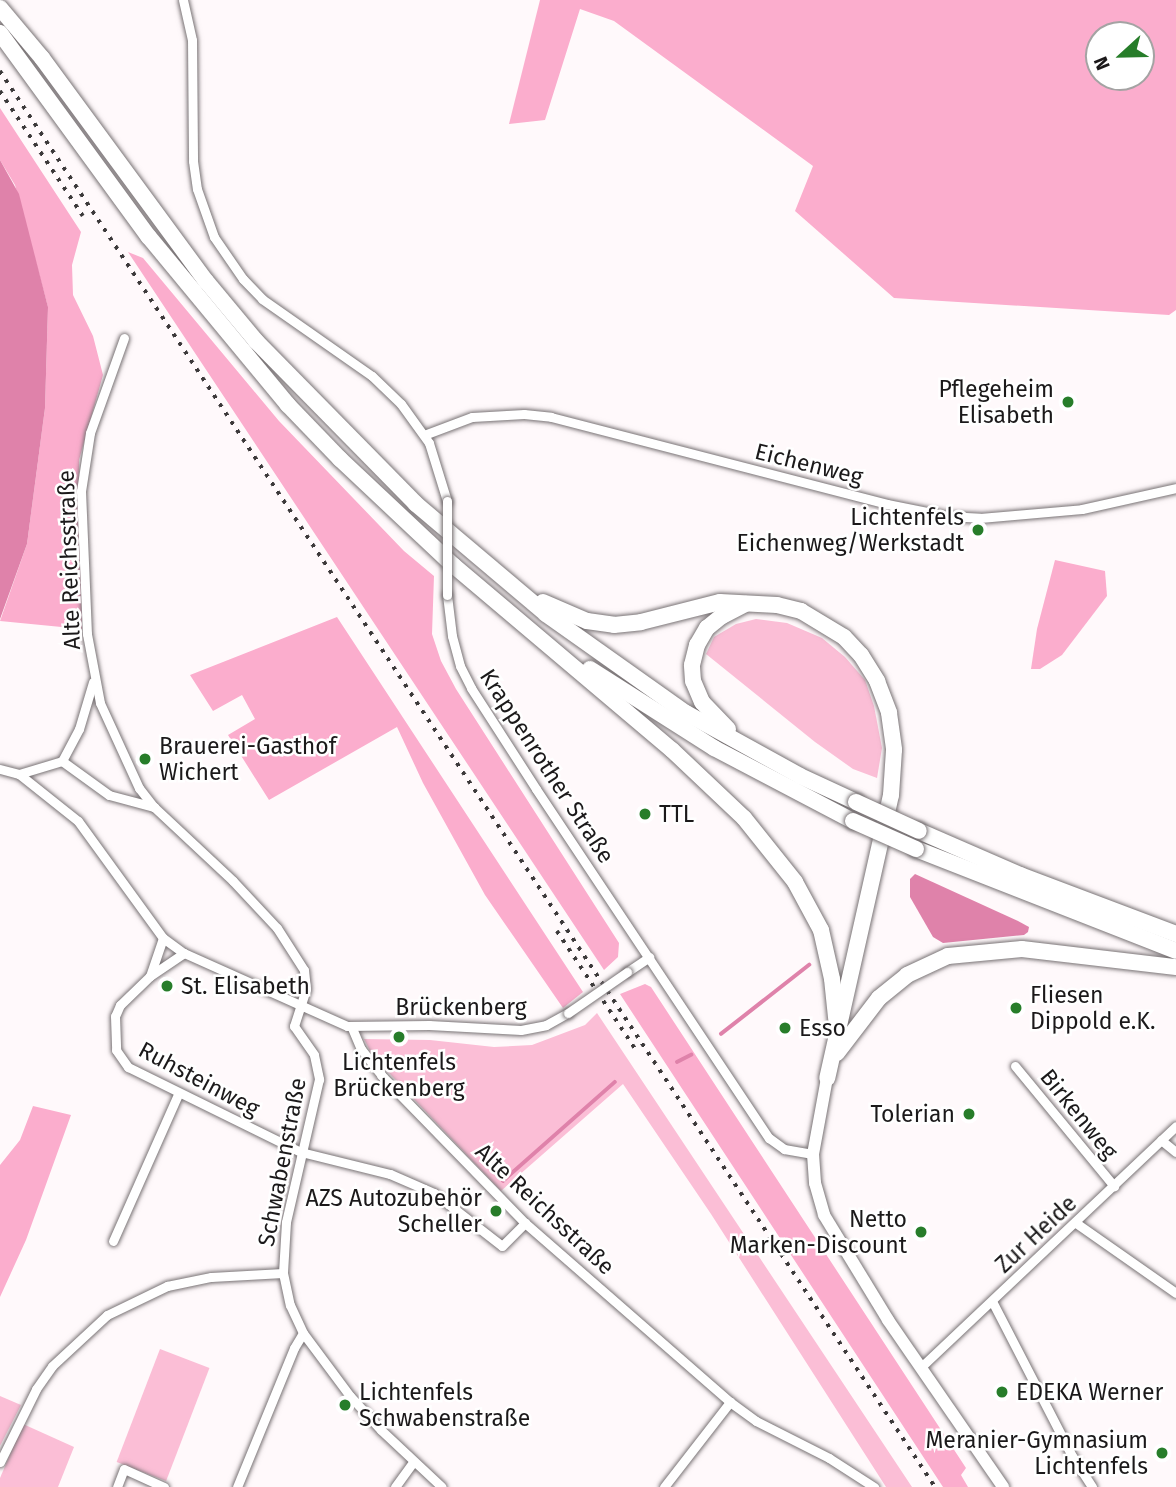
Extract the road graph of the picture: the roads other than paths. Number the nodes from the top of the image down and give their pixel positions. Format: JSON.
{"nodes":[{"id":1,"x":183,"y":0,"type":"edge"},
{"id":2,"x":0,"y":8,"type":"edge"},
{"id":3,"x":0,"y":33,"type":"edge"},
{"id":4,"x":124,"y":338,"type":"dead end"},
{"id":5,"x":424,"y":435,"type":"junction"},
{"id":6,"x":1176,"y":488,"type":"edge"},
{"id":7,"x":493,"y":570,"type":"junction"},
{"id":8,"x":752,"y":602,"type":"junction"},
{"id":9,"x":525,"y":624,"type":"junction"},
{"id":10,"x":94,"y":679,"type":"junction"},
{"id":11,"x":754,"y":751,"type":"junction"},
{"id":12,"x":62,"y":761,"type":"junction"},
{"id":13,"x":0,"y":769,"type":"edge"},
{"id":14,"x":19,"y":774,"type":"junction"},
{"id":15,"x":154,"y":807,"type":"junction"},
{"id":16,"x":1176,"y":934,"type":"edge"},
{"id":17,"x":163,"y":938,"type":"junction"},
{"id":18,"x":1176,"y":951,"type":"edge"},
{"id":19,"x":184,"y":953,"type":"junction"},
{"id":20,"x":649,"y":957,"type":"junction"},
{"id":21,"x":1176,"y":967,"type":"edge"},
{"id":22,"x":150,"y":976,"type":"junction"},
{"id":23,"x":300,"y":1005,"type":"junction"},
{"id":24,"x":352,"y":1028,"type":"junction"},
{"id":25,"x":838,"y":1036,"type":"junction"},
{"id":26,"x":831,"y":1061,"type":"junction"},
{"id":27,"x":1015,"y":1066,"type":"dead end"},
{"id":28,"x":827,"y":1078,"type":"joint"},
{"id":29,"x":178,"y":1094,"type":"junction"},
{"id":30,"x":1176,"y":1126,"type":"edge"},
{"id":31,"x":1161,"y":1140,"type":"junction"},
{"id":32,"x":301,"y":1152,"type":"junction"},
{"id":33,"x":1176,"y":1152,"type":"edge"},
{"id":34,"x":813,"y":1154,"type":"junction"},
{"id":35,"x":1114,"y":1186,"type":"junction"},
{"id":36,"x":525,"y":1223,"type":"junction"},
{"id":37,"x":1076,"y":1223,"type":"junction"},
{"id":38,"x":113,"y":1241,"type":"dead end"},
{"id":39,"x":283,"y":1273,"type":"junction"},
{"id":40,"x":1176,"y":1293,"type":"edge"},
{"id":41,"x":992,"y":1301,"type":"junction"},
{"id":42,"x":303,"y":1333,"type":"junction"},
{"id":43,"x":920,"y":1368,"type":"junction"},
{"id":44,"x":730,"y":1402,"type":"junction"},
{"id":45,"x":0,"y":1461,"type":"edge"},
{"id":46,"x":413,"y":1462,"type":"junction"},
{"id":47,"x":117,"y":1487,"type":"edge"},
{"id":48,"x":164,"y":1487,"type":"edge"},
{"id":49,"x":237,"y":1487,"type":"edge"},
{"id":50,"x":395,"y":1487,"type":"edge"},
{"id":51,"x":442,"y":1487,"type":"edge"},
{"id":52,"x":664,"y":1487,"type":"edge"},
{"id":53,"x":874,"y":1487,"type":"edge"},
{"id":54,"x":1003,"y":1487,"type":"edge"},
{"id":55,"x":1092,"y":1487,"type":"edge"}],
"edges":[{"from":1,"to":5,"type":"street","name":"Krappenrother Straße"},
{"from":2,"to":7,"type":"highway"},
{"from":3,"to":9,"type":"highway"},
{"from":4,"to":10,"type":"street","name":"Alte Reichsstraße"},
{"from":5,"to":6,"type":"street","name":"Eichenweg"},
{"from":5,"to":20,"type":"street","name":"Krappenrother Straße","bridge":true},
{"from":7,"to":8,"type":"highway"},
{"from":7,"to":11,"type":"highway"},
{"from":8,"to":11,"type":"highway"},
{"from":8,"to":25,"type":"highway"},
{"from":9,"to":18,"type":"highway","bridge":true},
{"from":9,"to":25,"type":"highway"},
{"from":10,"to":12,"type":"street"},
{"from":10,"to":15,"type":"street","name":"Alte Reichsstraße"},
{"from":11,"to":16,"type":"highway","bridge":true},
{"from":12,"to":14,"type":"street"},
{"from":12,"to":15,"type":"street"},
{"from":13,"to":14,"type":"street"},
{"from":14,"to":17,"type":"street","name":"Brückenberg"},
{"from":15,"to":23,"type":"street","name":"Alte Reichsstraße"},
{"from":17,"to":19,"type":"street","name":"Brückenberg"},
{"from":17,"to":22,"type":"street"},
{"from":19,"to":22,"type":"street"},
{"from":19,"to":23,"type":"street","name":"Brückenberg"},
{"from":20,"to":24,"type":"street","name":"Brückenberg","bridge":true},
{"from":20,"to":34,"type":"street","name":"Krappenrother Straße"},
{"from":21,"to":26,"type":"highway"},
{"from":22,"to":29,"type":"street","name":"Ruhsteinweg"},
{"from":23,"to":24,"type":"street","name":"Brückenberg"},
{"from":23,"to":32,"type":"street","name":"Schwabenstraße"},
{"from":24,"to":36,"type":"street","name":"Alte Reichsstraße"},
{"from":25,"to":26,"type":"highway"},
{"from":26,"to":28,"type":"highway"},
{"from":27,"to":35,"type":"street","name":"Birkenweg"},
{"from":28,"to":34,"type":"street"},
{"from":29,"to":32,"type":"street","name":"Ruhsteinweg"},
{"from":29,"to":38,"type":"street"},
{"from":30,"to":31,"type":"street","name":"Zur Heide"},
{"from":31,"to":33,"type":"street"},
{"from":31,"to":35,"type":"street","name":"Zur Heide"},
{"from":32,"to":36,"type":"street","name":"Ruhsteinweg"},
{"from":32,"to":39,"type":"street","name":"Schwabenstraße"},
{"from":34,"to":43,"type":"street"},
{"from":35,"to":37,"type":"street","name":"Zur Heide"},
{"from":36,"to":44,"type":"street","name":"Alte Reichsstraße"},
{"from":37,"to":40,"type":"street"},
{"from":37,"to":41,"type":"street","name":"Zur Heide"},
{"from":39,"to":42,"type":"street","name":"Schwabenstraße"},
{"from":39,"to":45,"type":"street"},
{"from":41,"to":43,"type":"street","name":"Zur Heide"},
{"from":41,"to":55,"type":"street"},
{"from":42,"to":46,"type":"street","name":"Schwabenstraße"},
{"from":42,"to":49,"type":"street"},
{"from":43,"to":54,"type":"street"},
{"from":44,"to":52,"type":"street"},
{"from":44,"to":53,"type":"street","name":"Alte Reichsstraße"},
{"from":46,"to":50,"type":"street"},
{"from":46,"to":51,"type":"street","name":"Schwabenstraße"},
{"from":47,"to":48,"type":"street"}]}
